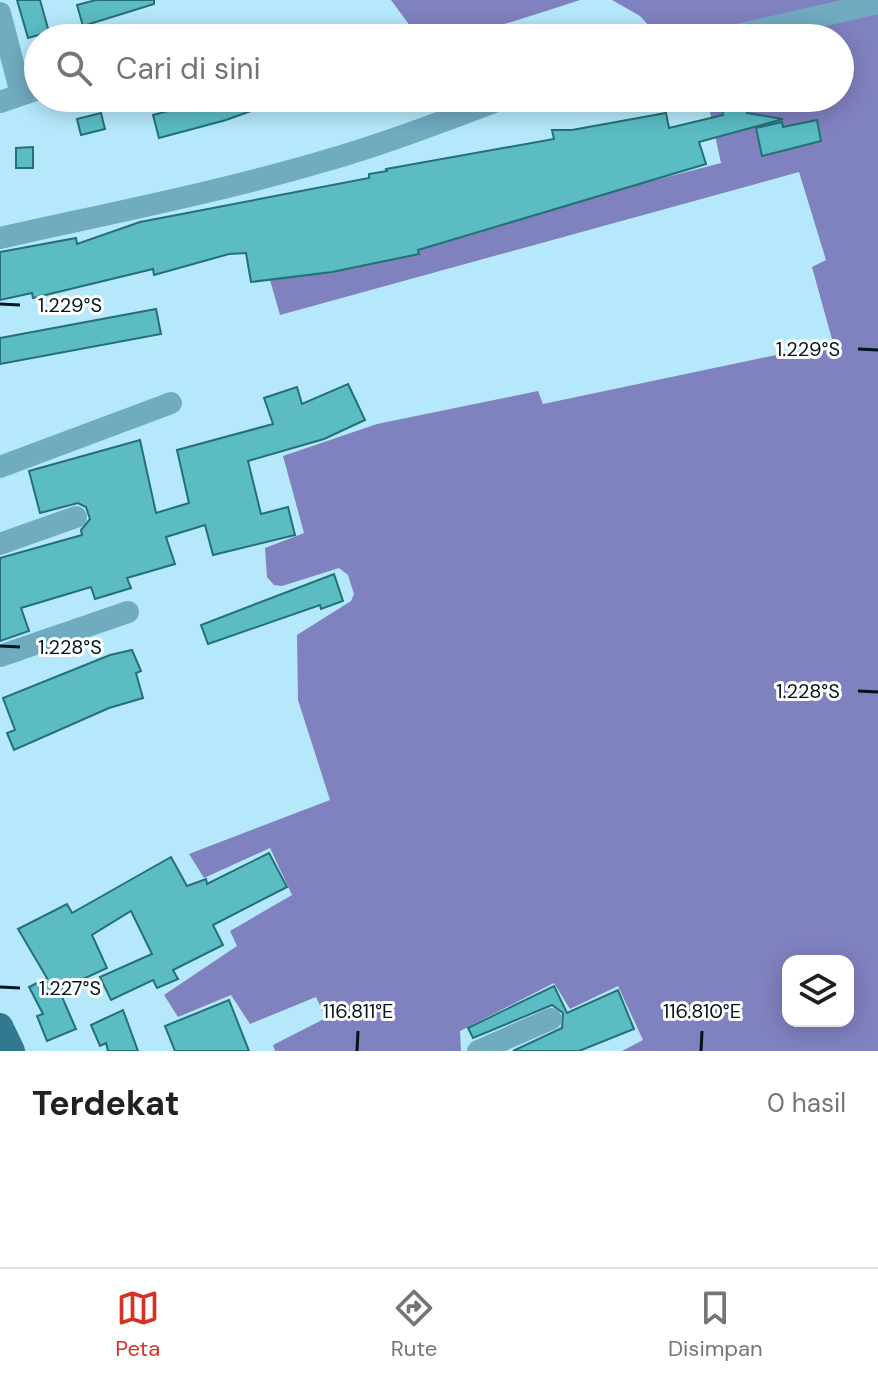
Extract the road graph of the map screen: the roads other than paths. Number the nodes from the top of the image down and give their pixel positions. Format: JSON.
{"nodes":[{"id":1,"x":878,"y":3,"type":"edge"},
{"id":2,"x":0,"y":13,"type":"edge"},
{"id":3,"x":785,"y":24,"type":"edge"},
{"id":4,"x":20,"y":95,"type":"edge"},
{"id":5,"x":468,"y":112,"type":"edge"},
{"id":6,"x":0,"y":238,"type":"edge"},
{"id":7,"x":171,"y":403,"type":"dead end"},
{"id":8,"x":0,"y":467,"type":"edge"},
{"id":9,"x":76,"y":517,"type":"dead end"},
{"id":10,"x":0,"y":544,"type":"edge"},
{"id":11,"x":128,"y":612,"type":"dead end"},
{"id":12,"x":0,"y":656,"type":"edge"},
{"id":13,"x":551,"y":1019,"type":"dead end"},
{"id":14,"x":0,"y":1026,"type":"edge"},
{"id":15,"x":12,"y":1051,"type":"edge"},
{"id":16,"x":478,"y":1051,"type":"edge"}],
"edges":[{"from":1,"to":3,"type":"street"},
{"from":2,"to":4,"type":"street"},
{"from":5,"to":6,"type":"street"},
{"from":7,"to":8,"type":"street"},
{"from":9,"to":10,"type":"street"},
{"from":11,"to":12,"type":"street"},
{"from":13,"to":16,"type":"street"},
{"from":14,"to":15,"type":"main road"}]}
